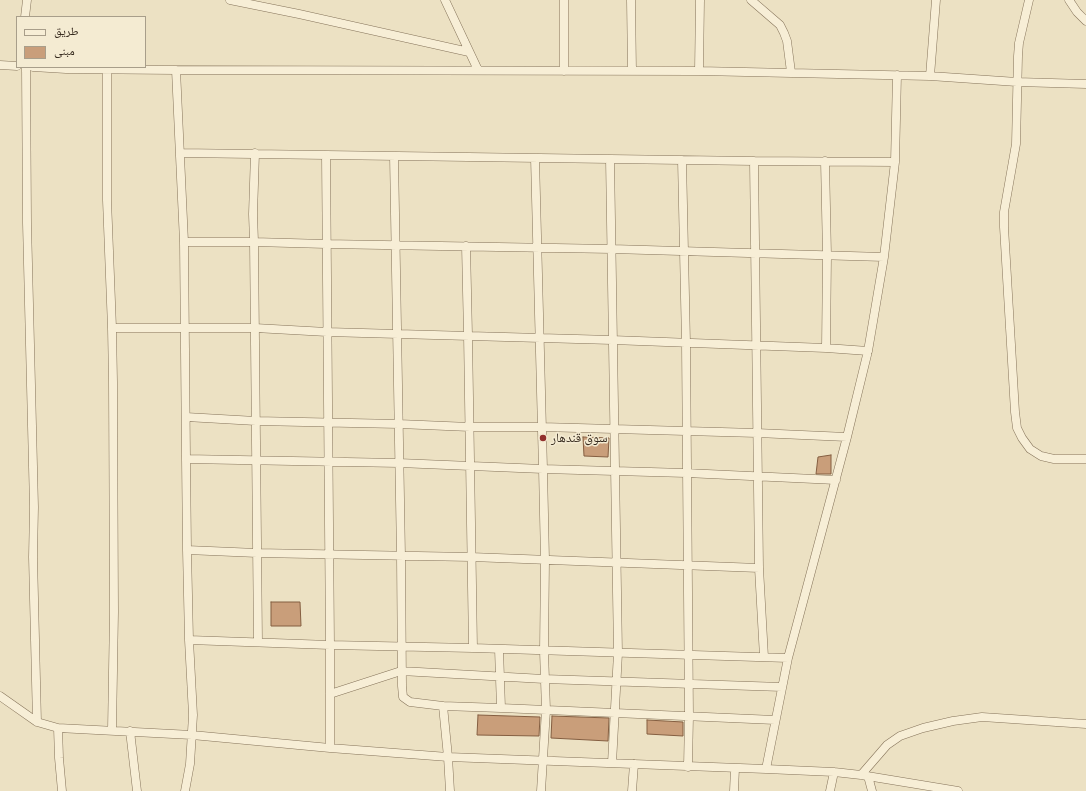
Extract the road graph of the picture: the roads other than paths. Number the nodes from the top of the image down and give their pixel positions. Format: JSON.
{"nodes":[{"id":1,"x":26,"y":0,"type":"edge"},
{"id":2,"x":230,"y":0,"type":"edge"},
{"id":3,"x":445,"y":0,"type":"edge"},
{"id":4,"x":564,"y":0,"type":"edge"},
{"id":5,"x":631,"y":0,"type":"edge"},
{"id":6,"x":700,"y":0,"type":"edge"},
{"id":7,"x":751,"y":0,"type":"edge"},
{"id":8,"x":936,"y":0,"type":"edge"},
{"id":9,"x":1030,"y":0,"type":"edge"},
{"id":10,"x":1069,"y":0,"type":"edge"},
{"id":11,"x":25,"y":16,"type":"edge"},
{"id":12,"x":1086,"y":21,"type":"edge"},
{"id":13,"x":470,"y":52,"type":"junction"},
{"id":14,"x":0,"y":65,"type":"edge"},
{"id":15,"x":16,"y":66,"type":"edge"},
{"id":16,"x":26,"y":68,"type":"edge"},
{"id":17,"x":58,"y":68,"type":"edge"},
{"id":18,"x":107,"y":70,"type":"junction"},
{"id":19,"x":176,"y":70,"type":"junction"},
{"id":20,"x":478,"y":70,"type":"junction"},
{"id":21,"x":564,"y":71,"type":"junction"},
{"id":22,"x":632,"y":71,"type":"junction"},
{"id":23,"x":699,"y":71,"type":"junction"},
{"id":24,"x":791,"y":72,"type":"junction"},
{"id":25,"x":897,"y":75,"type":"junction"},
{"id":26,"x":930,"y":76,"type":"junction"},
{"id":27,"x":1017,"y":82,"type":"junction"},
{"id":28,"x":1086,"y":84,"type":"edge"},
{"id":29,"x":180,"y":153,"type":"junction"},
{"id":30,"x":256,"y":153,"type":"junction"},
{"id":31,"x":326,"y":155,"type":"junction"},
{"id":32,"x":394,"y":156,"type":"junction"},
{"id":33,"x":535,"y":158,"type":"junction"},
{"id":34,"x":610,"y":159,"type":"junction"},
{"id":35,"x":682,"y":160,"type":"junction"},
{"id":36,"x":754,"y":161,"type":"junction"},
{"id":37,"x":825,"y":161,"type":"junction"},
{"id":38,"x":895,"y":162,"type":"junction"},
{"id":39,"x":184,"y":242,"type":"junction"},
{"id":40,"x":254,"y":242,"type":"junction"},
{"id":41,"x":326,"y":244,"type":"junction"},
{"id":42,"x":396,"y":245,"type":"junction"},
{"id":43,"x":466,"y":246,"type":"junction"},
{"id":44,"x":537,"y":248,"type":"junction"},
{"id":45,"x":612,"y":249,"type":"junction"},
{"id":46,"x":683,"y":251,"type":"junction"},
{"id":47,"x":756,"y":253,"type":"junction"},
{"id":48,"x":827,"y":255,"type":"junction"},
{"id":49,"x":884,"y":257,"type":"junction"},
{"id":50,"x":112,"y":328,"type":"junction"},
{"id":51,"x":185,"y":328,"type":"junction"},
{"id":52,"x":255,"y":328,"type":"junction"},
{"id":53,"x":327,"y":332,"type":"junction"},
{"id":54,"x":397,"y":333,"type":"junction"},
{"id":55,"x":468,"y":335,"type":"junction"},
{"id":56,"x":539,"y":338,"type":"junction"},
{"id":57,"x":612,"y":340,"type":"junction"},
{"id":58,"x":686,"y":343,"type":"junction"},
{"id":59,"x":757,"y":345,"type":"junction"},
{"id":60,"x":826,"y":348,"type":"junction"},
{"id":61,"x":868,"y":351,"type":"junction"},
{"id":62,"x":186,"y":418,"type":"junction"},
{"id":63,"x":256,"y":420,"type":"junction"},
{"id":64,"x":329,"y":422,"type":"junction"},
{"id":65,"x":399,"y":424,"type":"junction"},
{"id":66,"x":470,"y":427,"type":"junction"},
{"id":67,"x":542,"y":427,"type":"junction"},
{"id":68,"x":614,"y":429,"type":"junction"},
{"id":69,"x":686,"y":432,"type":"junction"},
{"id":70,"x":757,"y":433,"type":"junction"},
{"id":71,"x":847,"y":437,"type":"junction"},
{"id":72,"x":186,"y":459,"type":"junction"},
{"id":73,"x":1086,"y":459,"type":"edge"},
{"id":74,"x":256,"y":460,"type":"junction"},
{"id":75,"x":329,"y":461,"type":"junction"},
{"id":76,"x":399,"y":463,"type":"junction"},
{"id":77,"x":470,"y":467,"type":"junction"},
{"id":78,"x":543,"y":469,"type":"junction"},
{"id":79,"x":614,"y":471,"type":"junction"},
{"id":80,"x":686,"y":473,"type":"junction"},
{"id":81,"x":757,"y":477,"type":"junction"},
{"id":82,"x":836,"y":480,"type":"junction"},
{"id":83,"x":187,"y":550,"type":"junction"},
{"id":84,"x":257,"y":553,"type":"junction"},
{"id":85,"x":329,"y":554,"type":"junction"},
{"id":86,"x":401,"y":556,"type":"junction"},
{"id":87,"x":471,"y":557,"type":"junction"},
{"id":88,"x":545,"y":560,"type":"junction"},
{"id":89,"x":616,"y":562,"type":"junction"},
{"id":90,"x":688,"y":564,"type":"junction"},
{"id":91,"x":759,"y":568,"type":"junction"},
{"id":92,"x":189,"y":640,"type":"junction"},
{"id":93,"x":258,"y":642,"type":"junction"},
{"id":94,"x":330,"y":645,"type":"junction"},
{"id":95,"x":401,"y":647,"type":"junction"},
{"id":96,"x":473,"y":648,"type":"junction"},
{"id":97,"x":500,"y":649,"type":"junction"},
{"id":98,"x":544,"y":651,"type":"junction"},
{"id":99,"x":618,"y":652,"type":"junction"},
{"id":100,"x":689,"y":655,"type":"junction"},
{"id":101,"x":764,"y":657,"type":"junction"},
{"id":102,"x":788,"y":658,"type":"junction"},
{"id":103,"x":401,"y":671,"type":"junction"},
{"id":104,"x":500,"y":677,"type":"junction"},
{"id":105,"x":544,"y":679,"type":"junction"},
{"id":106,"x":617,"y":681,"type":"junction"},
{"id":107,"x":689,"y":685,"type":"junction"},
{"id":108,"x":782,"y":687,"type":"junction"},
{"id":109,"x":330,"y":694,"type":"junction"},
{"id":110,"x":0,"y":696,"type":"edge"},
{"id":111,"x":443,"y":706,"type":"junction"},
{"id":112,"x":501,"y":708,"type":"junction"},
{"id":113,"x":546,"y":710,"type":"junction"},
{"id":114,"x":615,"y":713,"type":"junction"},
{"id":115,"x":689,"y":716,"type":"junction"},
{"id":116,"x":775,"y":720,"type":"junction"},
{"id":117,"x":37,"y":722,"type":"junction"},
{"id":118,"x":1086,"y":724,"type":"edge"},
{"id":119,"x":58,"y":728,"type":"junction"},
{"id":120,"x":112,"y":730,"type":"junction"},
{"id":121,"x":130,"y":731,"type":"junction"},
{"id":122,"x":192,"y":735,"type":"junction"},
{"id":123,"x":330,"y":748,"type":"junction"},
{"id":124,"x":448,"y":757,"type":"junction"},
{"id":125,"x":543,"y":761,"type":"junction"},
{"id":126,"x":612,"y":763,"type":"junction"},
{"id":127,"x":634,"y":764,"type":"junction"},
{"id":128,"x":688,"y":767,"type":"junction"},
{"id":129,"x":735,"y":768,"type":"junction"},
{"id":130,"x":766,"y":769,"type":"junction"},
{"id":131,"x":834,"y":772,"type":"junction"},
{"id":132,"x":864,"y":776,"type":"junction"},
{"id":133,"x":924,"y":788,"type":"edge"},
{"id":134,"x":62,"y":791,"type":"edge"},
{"id":135,"x":137,"y":791,"type":"edge"},
{"id":136,"x":185,"y":791,"type":"edge"},
{"id":137,"x":450,"y":791,"type":"edge"},
{"id":138,"x":541,"y":791,"type":"edge"},
{"id":139,"x":632,"y":791,"type":"edge"},
{"id":140,"x":734,"y":791,"type":"edge"},
{"id":141,"x":830,"y":791,"type":"edge"},
{"id":142,"x":872,"y":791,"type":"edge"},
{"id":143,"x":958,"y":791,"type":"edge"}],
"edges":[{"from":1,"to":11,"type":"street"},
{"from":2,"to":13,"type":"street"},
{"from":3,"to":13,"type":"street"},
{"from":4,"to":21,"type":"street"},
{"from":5,"to":22,"type":"street"},
{"from":6,"to":23,"type":"street"},
{"from":7,"to":24,"type":"street"},
{"from":8,"to":26,"type":"street"},
{"from":9,"to":27,"type":"street"},
{"from":10,"to":12,"type":"street"},
{"from":13,"to":20,"type":"street"},
{"from":14,"to":15,"type":"street"},
{"from":16,"to":117,"type":"street"},
{"from":17,"to":18,"type":"street"},
{"from":18,"to":19,"type":"street"},
{"from":18,"to":50,"type":"street"},
{"from":19,"to":20,"type":"street"},
{"from":19,"to":29,"type":"street"},
{"from":20,"to":21,"type":"street"},
{"from":21,"to":22,"type":"street"},
{"from":22,"to":23,"type":"street"},
{"from":23,"to":24,"type":"street"},
{"from":24,"to":25,"type":"street"},
{"from":25,"to":26,"type":"street"},
{"from":25,"to":38,"type":"street"},
{"from":26,"to":27,"type":"street"},
{"from":27,"to":28,"type":"street"},
{"from":27,"to":73,"type":"street"},
{"from":29,"to":30,"type":"street"},
{"from":29,"to":39,"type":"street"},
{"from":30,"to":31,"type":"street"},
{"from":30,"to":40,"type":"street"},
{"from":31,"to":32,"type":"street"},
{"from":31,"to":41,"type":"street"},
{"from":32,"to":33,"type":"street"},
{"from":32,"to":42,"type":"street"},
{"from":33,"to":34,"type":"street"},
{"from":33,"to":44,"type":"street"},
{"from":34,"to":35,"type":"street"},
{"from":34,"to":45,"type":"street"},
{"from":35,"to":36,"type":"street"},
{"from":35,"to":46,"type":"street"},
{"from":36,"to":37,"type":"street"},
{"from":36,"to":47,"type":"street"},
{"from":37,"to":38,"type":"street"},
{"from":37,"to":48,"type":"street"},
{"from":38,"to":49,"type":"street"},
{"from":39,"to":40,"type":"street"},
{"from":39,"to":51,"type":"street"},
{"from":40,"to":41,"type":"street"},
{"from":40,"to":52,"type":"street"},
{"from":41,"to":42,"type":"street"},
{"from":41,"to":53,"type":"street"},
{"from":42,"to":43,"type":"street"},
{"from":42,"to":54,"type":"street"},
{"from":43,"to":44,"type":"street"},
{"from":43,"to":55,"type":"street"},
{"from":44,"to":45,"type":"street"},
{"from":44,"to":56,"type":"street"},
{"from":45,"to":46,"type":"street"},
{"from":45,"to":57,"type":"street"},
{"from":46,"to":47,"type":"street"},
{"from":46,"to":58,"type":"street"},
{"from":47,"to":48,"type":"street"},
{"from":47,"to":59,"type":"street"},
{"from":48,"to":49,"type":"street"},
{"from":48,"to":60,"type":"street"},
{"from":49,"to":61,"type":"street"},
{"from":50,"to":51,"type":"street"},
{"from":50,"to":120,"type":"street"},
{"from":51,"to":52,"type":"street"},
{"from":51,"to":62,"type":"street"},
{"from":52,"to":53,"type":"street"},
{"from":52,"to":63,"type":"street"},
{"from":53,"to":54,"type":"street"},
{"from":53,"to":64,"type":"street"},
{"from":54,"to":55,"type":"street"},
{"from":54,"to":65,"type":"street"},
{"from":55,"to":56,"type":"street"},
{"from":55,"to":66,"type":"street"},
{"from":56,"to":57,"type":"street"},
{"from":56,"to":67,"type":"street"},
{"from":57,"to":58,"type":"street"},
{"from":57,"to":68,"type":"street"},
{"from":58,"to":59,"type":"street"},
{"from":58,"to":69,"type":"street"},
{"from":59,"to":60,"type":"street"},
{"from":59,"to":70,"type":"street"},
{"from":60,"to":61,"type":"street"},
{"from":61,"to":71,"type":"street"},
{"from":62,"to":63,"type":"street"},
{"from":62,"to":72,"type":"street"},
{"from":63,"to":64,"type":"street"},
{"from":63,"to":74,"type":"street"},
{"from":64,"to":65,"type":"street"},
{"from":64,"to":75,"type":"street"},
{"from":65,"to":66,"type":"street"},
{"from":65,"to":76,"type":"street"},
{"from":66,"to":67,"type":"street"},
{"from":66,"to":77,"type":"street"},
{"from":67,"to":68,"type":"street"},
{"from":67,"to":78,"type":"street"},
{"from":68,"to":69,"type":"street"},
{"from":68,"to":79,"type":"street"},
{"from":69,"to":70,"type":"street"},
{"from":69,"to":80,"type":"street"},
{"from":70,"to":71,"type":"street"},
{"from":70,"to":81,"type":"street"},
{"from":71,"to":82,"type":"street"},
{"from":72,"to":74,"type":"street"},
{"from":72,"to":83,"type":"street"},
{"from":74,"to":75,"type":"street"},
{"from":74,"to":84,"type":"street"},
{"from":75,"to":76,"type":"street"},
{"from":75,"to":85,"type":"street"},
{"from":76,"to":77,"type":"street"},
{"from":76,"to":86,"type":"street"},
{"from":77,"to":78,"type":"street"},
{"from":77,"to":87,"type":"street"},
{"from":78,"to":79,"type":"street"},
{"from":78,"to":88,"type":"street"},
{"from":79,"to":80,"type":"street"},
{"from":79,"to":89,"type":"street"},
{"from":80,"to":81,"type":"street"},
{"from":80,"to":90,"type":"street"},
{"from":81,"to":82,"type":"street"},
{"from":81,"to":91,"type":"street"},
{"from":82,"to":102,"type":"street"},
{"from":83,"to":84,"type":"street"},
{"from":83,"to":92,"type":"street"},
{"from":84,"to":85,"type":"street"},
{"from":84,"to":93,"type":"street"},
{"from":85,"to":86,"type":"street"},
{"from":85,"to":94,"type":"street"},
{"from":86,"to":87,"type":"street"},
{"from":86,"to":95,"type":"street"},
{"from":87,"to":88,"type":"street"},
{"from":87,"to":96,"type":"street"},
{"from":88,"to":89,"type":"street"},
{"from":88,"to":98,"type":"street"},
{"from":89,"to":90,"type":"street"},
{"from":89,"to":99,"type":"street"},
{"from":90,"to":91,"type":"street"},
{"from":90,"to":100,"type":"street"},
{"from":91,"to":101,"type":"street"},
{"from":92,"to":93,"type":"street"},
{"from":92,"to":122,"type":"street"},
{"from":93,"to":94,"type":"street"},
{"from":94,"to":95,"type":"street"},
{"from":94,"to":109,"type":"street"},
{"from":95,"to":96,"type":"street"},
{"from":95,"to":103,"type":"street"},
{"from":96,"to":97,"type":"street"},
{"from":97,"to":98,"type":"street"},
{"from":97,"to":104,"type":"street"},
{"from":98,"to":99,"type":"street"},
{"from":98,"to":105,"type":"street"},
{"from":99,"to":100,"type":"street"},
{"from":99,"to":106,"type":"street"},
{"from":100,"to":101,"type":"street"},
{"from":100,"to":107,"type":"street"},
{"from":101,"to":102,"type":"street"},
{"from":102,"to":108,"type":"street"},
{"from":103,"to":104,"type":"street"},
{"from":103,"to":109,"type":"street"},
{"from":103,"to":111,"type":"street"},
{"from":104,"to":105,"type":"street"},
{"from":104,"to":112,"type":"street"},
{"from":105,"to":106,"type":"street"},
{"from":105,"to":113,"type":"street"},
{"from":106,"to":107,"type":"street"},
{"from":106,"to":114,"type":"street"},
{"from":107,"to":108,"type":"street"},
{"from":107,"to":115,"type":"street"},
{"from":108,"to":116,"type":"street"},
{"from":109,"to":123,"type":"street"},
{"from":110,"to":117,"type":"street"},
{"from":111,"to":112,"type":"street"},
{"from":111,"to":124,"type":"street"},
{"from":112,"to":113,"type":"street"},
{"from":113,"to":114,"type":"street"},
{"from":113,"to":125,"type":"street"},
{"from":114,"to":115,"type":"street"},
{"from":114,"to":126,"type":"street"},
{"from":115,"to":116,"type":"street"},
{"from":115,"to":128,"type":"street"},
{"from":116,"to":130,"type":"street"},
{"from":117,"to":119,"type":"street"},
{"from":118,"to":132,"type":"street"},
{"from":119,"to":120,"type":"street"},
{"from":119,"to":134,"type":"street"},
{"from":120,"to":121,"type":"street"},
{"from":121,"to":122,"type":"street"},
{"from":121,"to":135,"type":"street"},
{"from":122,"to":123,"type":"street"},
{"from":122,"to":136,"type":"street"},
{"from":123,"to":124,"type":"street"},
{"from":124,"to":125,"type":"street"},
{"from":124,"to":137,"type":"street"},
{"from":125,"to":126,"type":"street"},
{"from":125,"to":138,"type":"street"},
{"from":126,"to":127,"type":"street"},
{"from":127,"to":128,"type":"street"},
{"from":127,"to":139,"type":"street"},
{"from":128,"to":129,"type":"street"},
{"from":129,"to":130,"type":"street"},
{"from":129,"to":140,"type":"street"},
{"from":130,"to":131,"type":"street"},
{"from":131,"to":132,"type":"street"},
{"from":131,"to":141,"type":"street"},
{"from":132,"to":133,"type":"street"},
{"from":132,"to":142,"type":"street"},
{"from":133,"to":143,"type":"street"}]}
